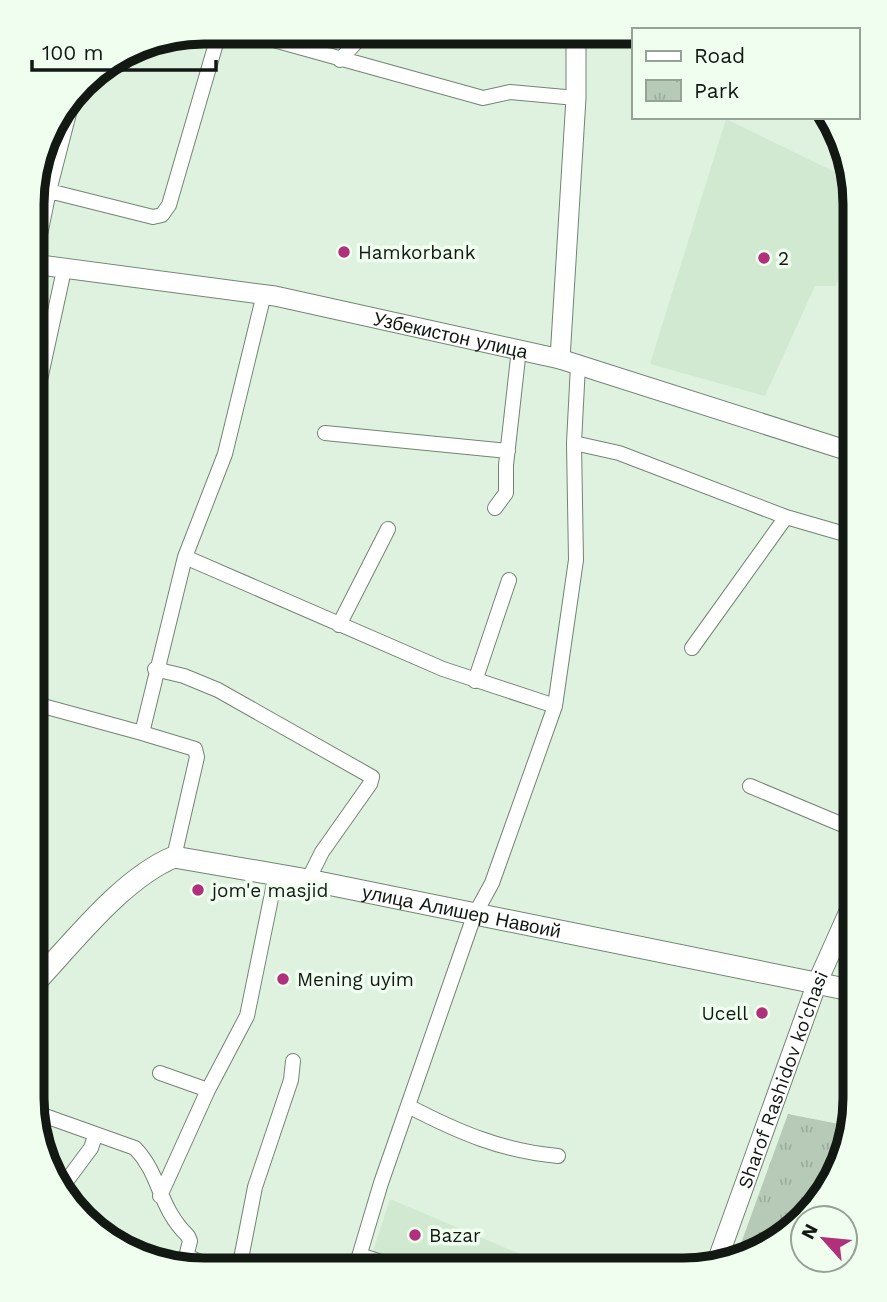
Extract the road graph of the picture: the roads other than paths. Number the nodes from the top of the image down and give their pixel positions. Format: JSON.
{"nodes":[{"id":1,"x":215,"y":44,"type":"edge"},
{"id":2,"x":284,"y":44,"type":"edge"},
{"id":3,"x":354,"y":44,"type":"edge"},
{"id":4,"x":576,"y":44,"type":"edge"},
{"id":5,"x":340,"y":60,"type":"junction"},
{"id":6,"x":576,"y":98,"type":"junction"},
{"id":7,"x":67,"y":122,"type":"edge"},
{"id":8,"x":45,"y":190,"type":"edge"},
{"id":9,"x":49,"y":191,"type":"junction"},
{"id":10,"x":44,"y":214,"type":"edge"},
{"id":11,"x":44,"y":266,"type":"edge"},
{"id":12,"x":64,"y":270,"type":"junction"},
{"id":13,"x":264,"y":294,"type":"junction"},
{"id":14,"x":519,"y":349,"type":"junction"},
{"id":15,"x":44,"y":362,"type":"edge"},
{"id":16,"x":569,"y":362,"type":"junction"},
{"id":17,"x":325,"y":433,"type":"dead end"},
{"id":18,"x":574,"y":443,"type":"junction"},
{"id":19,"x":843,"y":449,"type":"edge"},
{"id":20,"x":508,"y":451,"type":"junction"},
{"id":21,"x":495,"y":508,"type":"dead end"},
{"id":22,"x":786,"y":517,"type":"junction"},
{"id":23,"x":388,"y":529,"type":"dead end"},
{"id":24,"x":843,"y":534,"type":"edge"},
{"id":25,"x":185,"y":557,"type":"junction"},
{"id":26,"x":509,"y":580,"type":"dead end"},
{"id":27,"x":339,"y":625,"type":"junction"},
{"id":28,"x":692,"y":648,"type":"dead end"},
{"id":29,"x":155,"y":669,"type":"junction"},
{"id":30,"x":475,"y":681,"type":"junction"},
{"id":31,"x":44,"y":706,"type":"edge"},
{"id":32,"x":555,"y":706,"type":"junction"},
{"id":33,"x":142,"y":733,"type":"junction"},
{"id":34,"x":750,"y":786,"type":"dead end"},
{"id":35,"x":843,"y":825,"type":"edge"},
{"id":36,"x":174,"y":857,"type":"junction"},
{"id":37,"x":276,"y":874,"type":"junction"},
{"id":38,"x":308,"y":880,"type":"junction"},
{"id":39,"x":474,"y":916,"type":"junction"},
{"id":40,"x":843,"y":921,"type":"edge"},
{"id":41,"x":44,"y":973,"type":"edge"},
{"id":42,"x":817,"y":984,"type":"junction"},
{"id":43,"x":843,"y":989,"type":"edge"},
{"id":44,"x":293,"y":1061,"type":"dead end"},
{"id":45,"x":160,"y":1073,"type":"dead end"},
{"id":46,"x":208,"y":1090,"type":"junction"},
{"id":47,"x":408,"y":1106,"type":"junction"},
{"id":48,"x":45,"y":1116,"type":"edge"},
{"id":49,"x":95,"y":1136,"type":"junction"},
{"id":50,"x":558,"y":1156,"type":"dead end"},
{"id":51,"x":67,"y":1180,"type":"edge"},
{"id":52,"x":160,"y":1196,"type":"junction"},
{"id":53,"x":362,"y":1252,"type":"junction"},
{"id":54,"x":720,"y":1254,"type":"edge"},
{"id":55,"x":186,"y":1257,"type":"edge"},
{"id":56,"x":241,"y":1258,"type":"edge"},
{"id":57,"x":360,"y":1258,"type":"edge"},
{"id":58,"x":380,"y":1258,"type":"edge"}],
"edges":[{"from":1,"to":9,"type":"street"},
{"from":2,"to":5,"type":"street"},
{"from":3,"to":5,"type":"street"},
{"from":4,"to":6,"type":"main road"},
{"from":5,"to":6,"type":"street"},
{"from":6,"to":16,"type":"main road"},
{"from":7,"to":9,"type":"street"},
{"from":8,"to":9,"type":"street"},
{"from":9,"to":10,"type":"street"},
{"from":11,"to":12,"type":"main road","name":"Узбекистон улица"},
{"from":12,"to":13,"type":"main road","name":"Узбекистон улица"},
{"from":12,"to":15,"type":"street"},
{"from":13,"to":14,"type":"main road","name":"Узбекистон улица"},
{"from":13,"to":25,"type":"street"},
{"from":14,"to":16,"type":"main road","name":"Узбекистон улица"},
{"from":14,"to":20,"type":"street"},
{"from":16,"to":18,"type":"street"},
{"from":16,"to":19,"type":"main road","name":"Узбекистон улица"},
{"from":17,"to":20,"type":"street"},
{"from":18,"to":22,"type":"street"},
{"from":18,"to":32,"type":"street"},
{"from":20,"to":21,"type":"street"},
{"from":22,"to":24,"type":"street"},
{"from":22,"to":28,"type":"street"},
{"from":23,"to":27,"type":"street"},
{"from":25,"to":27,"type":"street"},
{"from":25,"to":29,"type":"street"},
{"from":26,"to":30,"type":"street"},
{"from":27,"to":30,"type":"street"},
{"from":29,"to":33,"type":"street"},
{"from":29,"to":38,"type":"street"},
{"from":30,"to":32,"type":"street"},
{"from":31,"to":33,"type":"street"},
{"from":32,"to":39,"type":"street"},
{"from":33,"to":36,"type":"street"},
{"from":34,"to":35,"type":"street"},
{"from":36,"to":37,"type":"main road","name":"улица Алишер Навоий"},
{"from":36,"to":41,"type":"main road"},
{"from":37,"to":38,"type":"main road","name":"улица Алишер Навоий"},
{"from":37,"to":46,"type":"street"},
{"from":38,"to":39,"type":"main road","name":"улица Алишер Навоий"},
{"from":39,"to":42,"type":"main road","name":"улица Алишер Навоий"},
{"from":39,"to":47,"type":"street"},
{"from":40,"to":42,"type":"main road","name":"Sharof Rashidov ko'chasi"},
{"from":42,"to":43,"type":"main road","name":"улица Алишер Навоий"},
{"from":42,"to":54,"type":"main road","name":"Sharof Rashidov ko'chasi"},
{"from":44,"to":56,"type":"street"},
{"from":45,"to":46,"type":"street"},
{"from":46,"to":52,"type":"street"},
{"from":47,"to":50,"type":"street"},
{"from":47,"to":53,"type":"street"},
{"from":48,"to":49,"type":"street"},
{"from":49,"to":51,"type":"street"},
{"from":49,"to":52,"type":"street"},
{"from":52,"to":55,"type":"street"},
{"from":53,"to":57,"type":"street"},
{"from":53,"to":58,"type":"lane"}]}
